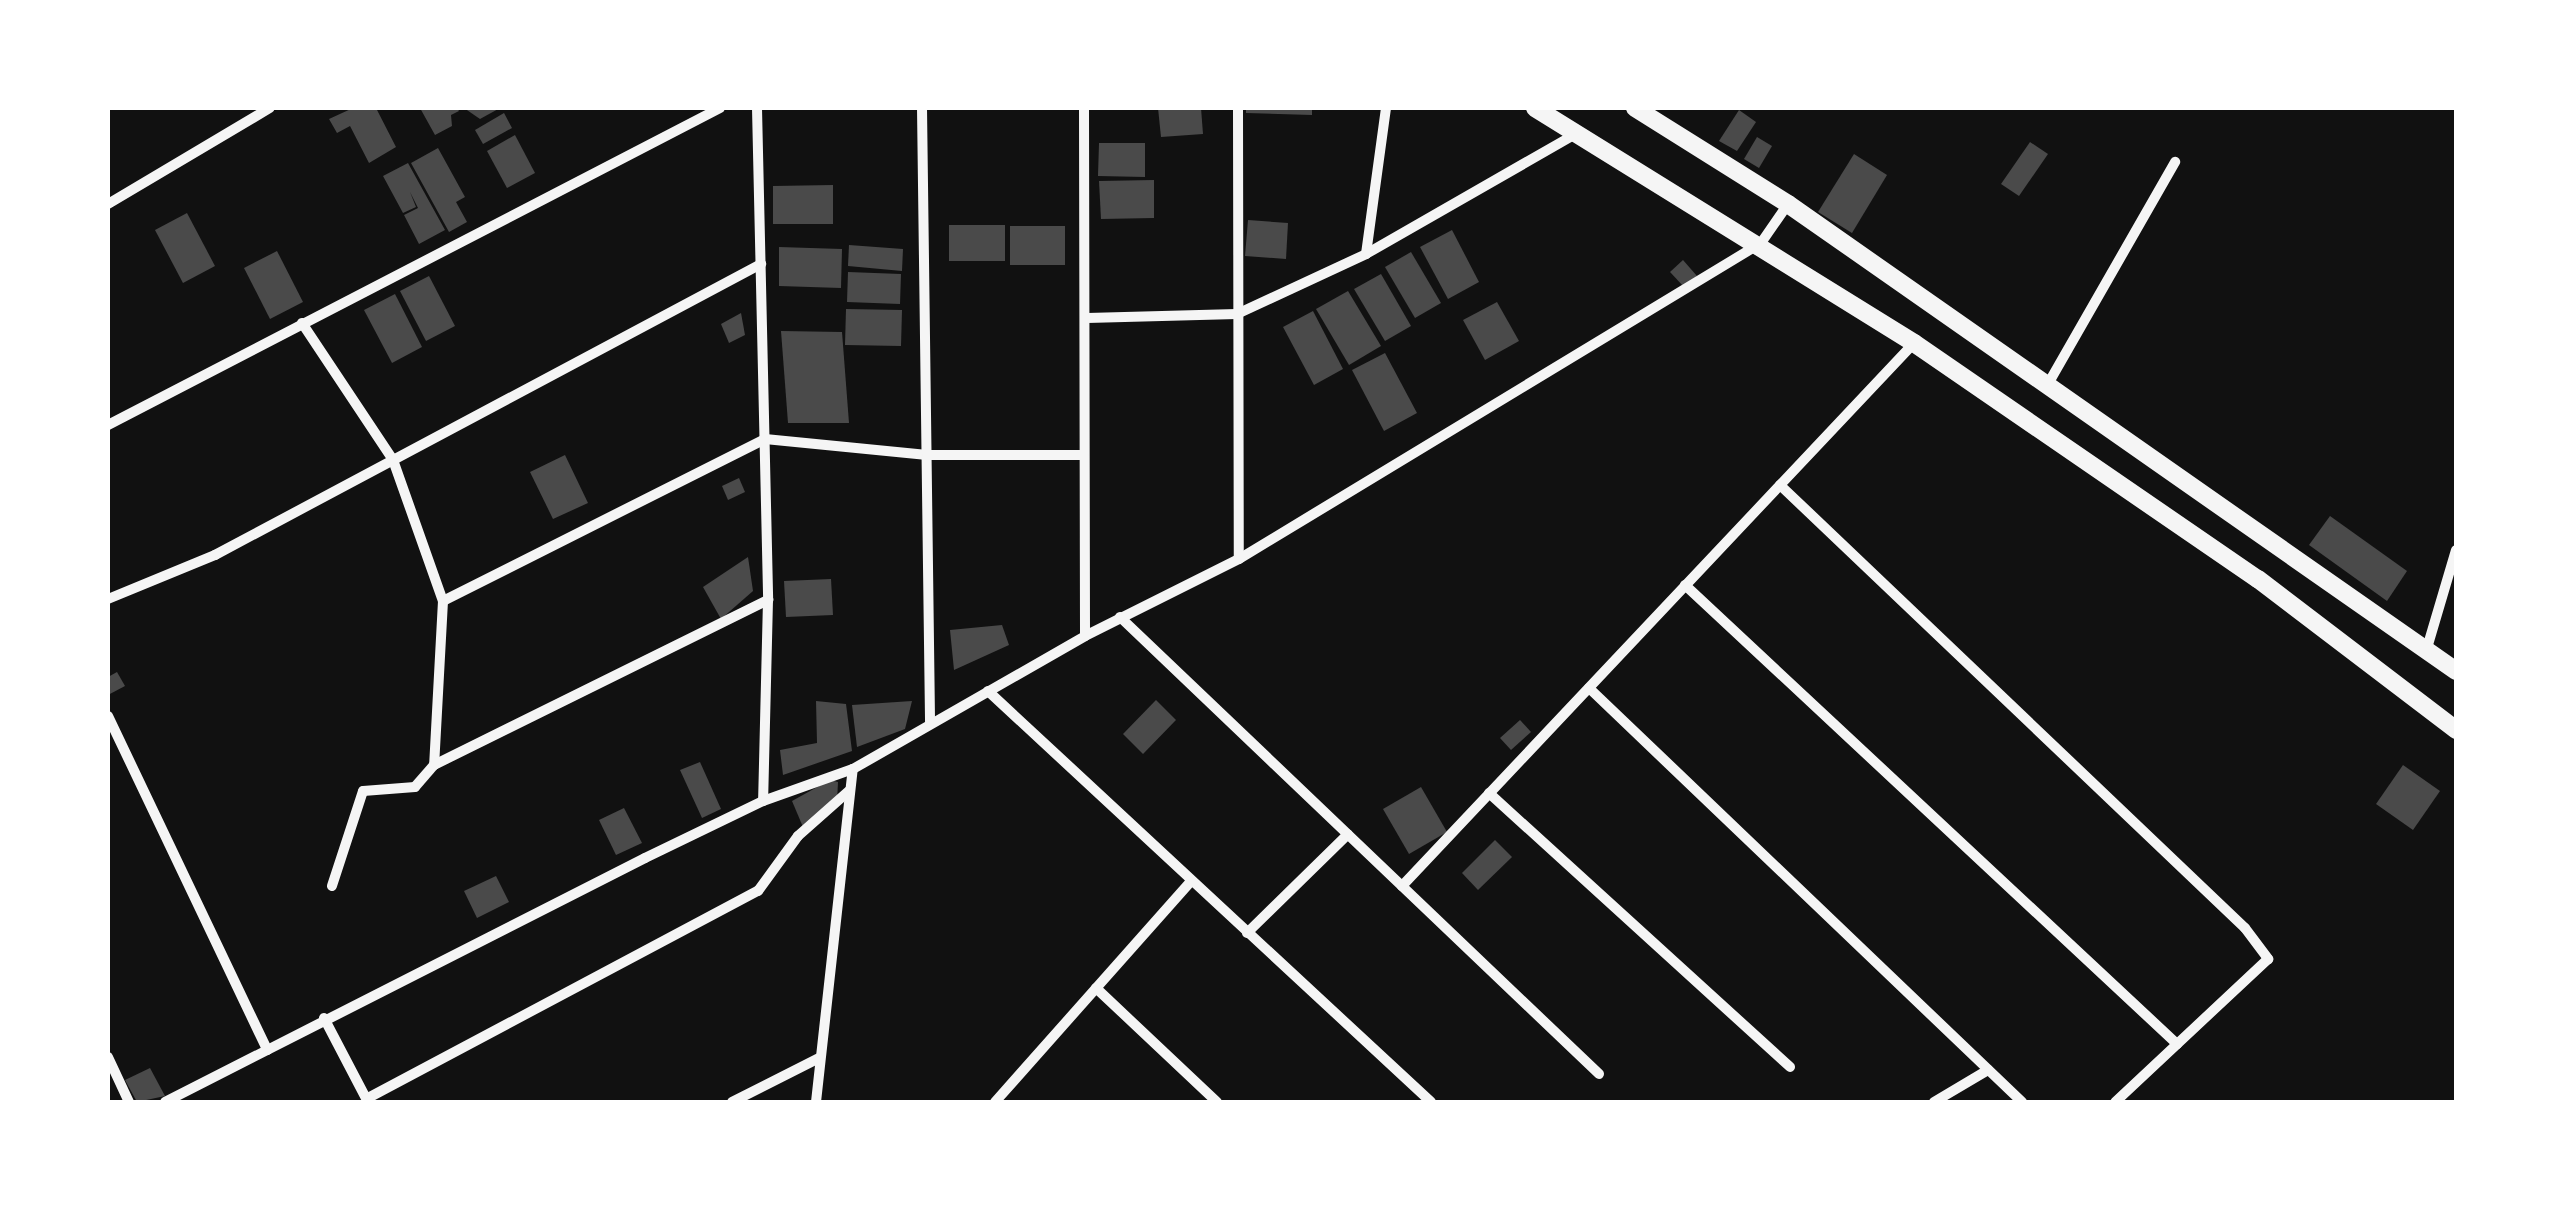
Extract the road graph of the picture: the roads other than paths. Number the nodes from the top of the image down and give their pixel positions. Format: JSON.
{"nodes":[{"id":1,"x":270,"y":108,"type":"edge"},
{"id":2,"x":720,"y":108,"type":"edge"},
{"id":3,"x":757,"y":108,"type":"edge"},
{"id":4,"x":922,"y":108,"type":"edge"},
{"id":5,"x":1084,"y":108,"type":"edge"},
{"id":6,"x":1238,"y":108,"type":"edge"},
{"id":7,"x":1386,"y":108,"type":"edge"},
{"id":8,"x":1535,"y":108,"type":"edge"},
{"id":9,"x":1634,"y":108,"type":"edge"},
{"id":10,"x":1578,"y":132,"type":"junction"},
{"id":11,"x":2175,"y":162,"type":"dead end"},
{"id":12,"x":108,"y":204,"type":"edge"},
{"id":13,"x":1788,"y":204,"type":"junction"},
{"id":14,"x":1762,"y":243,"type":"junction"},
{"id":15,"x":1366,"y":254,"type":"junction"},
{"id":16,"x":761,"y":264,"type":"junction"},
{"id":17,"x":1238,"y":314,"type":"junction"},
{"id":18,"x":1087,"y":318,"type":"junction"},
{"id":19,"x":302,"y":322,"type":"junction"},
{"id":20,"x":1914,"y":343,"type":"junction"},
{"id":21,"x":2048,"y":384,"type":"junction"},
{"id":22,"x":108,"y":424,"type":"edge"},
{"id":23,"x":765,"y":440,"type":"junction"},
{"id":24,"x":927,"y":455,"type":"junction"},
{"id":25,"x":1084,"y":455,"type":"junction"},
{"id":26,"x":393,"y":460,"type":"junction"},
{"id":27,"x":1780,"y":485,"type":"junction"},
{"id":28,"x":2456,"y":550,"type":"edge"},
{"id":29,"x":1238,"y":559,"type":"junction"},
{"id":30,"x":1686,"y":586,"type":"junction"},
{"id":31,"x":108,"y":600,"type":"edge"},
{"id":32,"x":443,"y":600,"type":"junction"},
{"id":33,"x":768,"y":600,"type":"junction"},
{"id":34,"x":1120,"y":617,"type":"junction"},
{"id":35,"x":1085,"y":636,"type":"junction"},
{"id":36,"x":2427,"y":648,"type":"junction"},
{"id":37,"x":2456,"y":671,"type":"edge"},
{"id":38,"x":1588,"y":688,"type":"junction"},
{"id":39,"x":988,"y":691,"type":"junction"},
{"id":40,"x":108,"y":716,"type":"edge"},
{"id":41,"x":930,"y":723,"type":"junction"},
{"id":42,"x":2456,"y":730,"type":"edge"},
{"id":43,"x":434,"y":765,"type":"junction"},
{"id":44,"x":853,"y":769,"type":"junction"},
{"id":45,"x":850,"y":790,"type":"junction"},
{"id":46,"x":1489,"y":793,"type":"junction"},
{"id":47,"x":763,"y":801,"type":"junction"},
{"id":48,"x":1348,"y":834,"type":"junction"},
{"id":49,"x":1191,"y":880,"type":"junction"},
{"id":50,"x":332,"y":886,"type":"dead end"},
{"id":51,"x":1402,"y":886,"type":"junction"},
{"id":52,"x":1247,"y":933,"type":"junction"},
{"id":53,"x":1096,"y":988,"type":"junction"},
{"id":54,"x":324,"y":1018,"type":"junction"},
{"id":55,"x":2176,"y":1044,"type":"junction"},
{"id":56,"x":267,"y":1050,"type":"junction"},
{"id":57,"x":108,"y":1057,"type":"edge"},
{"id":58,"x":819,"y":1058,"type":"junction"},
{"id":59,"x":1790,"y":1067,"type":"dead end"},
{"id":60,"x":1988,"y":1070,"type":"junction"},
{"id":61,"x":1598,"y":1074,"type":"dead end"},
{"id":62,"x":368,"y":1100,"type":"edge"},
{"id":63,"x":129,"y":1102,"type":"edge"},
{"id":64,"x":165,"y":1102,"type":"edge"},
{"id":65,"x":732,"y":1102,"type":"edge"},
{"id":66,"x":816,"y":1102,"type":"edge"},
{"id":67,"x":995,"y":1102,"type":"edge"},
{"id":68,"x":1217,"y":1102,"type":"edge"},
{"id":69,"x":1431,"y":1102,"type":"edge"},
{"id":70,"x":1934,"y":1102,"type":"edge"},
{"id":71,"x":2022,"y":1102,"type":"edge"},
{"id":72,"x":2115,"y":1102,"type":"edge"}],
"edges":[{"from":1,"to":12,"type":"street"},
{"from":2,"to":19,"type":"street"},
{"from":3,"to":16,"type":"street"},
{"from":4,"to":24,"type":"street"},
{"from":5,"to":18,"type":"street"},
{"from":6,"to":17,"type":"street"},
{"from":7,"to":15,"type":"street"},
{"from":8,"to":10,"type":"street"},
{"from":9,"to":13,"type":"street"},
{"from":10,"to":14,"type":"street"},
{"from":10,"to":15,"type":"street"},
{"from":11,"to":21,"type":"street"},
{"from":13,"to":14,"type":"street"},
{"from":13,"to":21,"type":"street"},
{"from":14,"to":20,"type":"street"},
{"from":14,"to":29,"type":"street"},
{"from":15,"to":17,"type":"street"},
{"from":16,"to":23,"type":"street"},
{"from":16,"to":26,"type":"street"},
{"from":17,"to":18,"type":"street"},
{"from":17,"to":29,"type":"street"},
{"from":18,"to":25,"type":"street"},
{"from":19,"to":22,"type":"street"},
{"from":19,"to":26,"type":"street"},
{"from":20,"to":27,"type":"street"},
{"from":20,"to":42,"type":"street"},
{"from":21,"to":36,"type":"street"},
{"from":23,"to":24,"type":"street"},
{"from":23,"to":32,"type":"street"},
{"from":23,"to":33,"type":"street"},
{"from":24,"to":25,"type":"street"},
{"from":24,"to":41,"type":"street"},
{"from":25,"to":35,"type":"street"},
{"from":26,"to":31,"type":"street"},
{"from":26,"to":32,"type":"street"},
{"from":27,"to":30,"type":"street"},
{"from":27,"to":55,"type":"street"},
{"from":28,"to":36,"type":"street"},
{"from":29,"to":34,"type":"street"},
{"from":30,"to":38,"type":"street"},
{"from":30,"to":55,"type":"street"},
{"from":32,"to":43,"type":"street"},
{"from":33,"to":43,"type":"street"},
{"from":33,"to":47,"type":"street"},
{"from":34,"to":35,"type":"street"},
{"from":34,"to":48,"type":"street"},
{"from":35,"to":39,"type":"street"},
{"from":36,"to":37,"type":"street"},
{"from":38,"to":46,"type":"street"},
{"from":38,"to":60,"type":"street"},
{"from":39,"to":41,"type":"street"},
{"from":39,"to":49,"type":"street"},
{"from":40,"to":56,"type":"street"},
{"from":41,"to":44,"type":"street"},
{"from":43,"to":50,"type":"street"},
{"from":44,"to":45,"type":"street"},
{"from":44,"to":47,"type":"street"},
{"from":45,"to":58,"type":"street"},
{"from":45,"to":62,"type":"street"},
{"from":46,"to":51,"type":"street"},
{"from":46,"to":59,"type":"street"},
{"from":47,"to":54,"type":"street"},
{"from":48,"to":51,"type":"street"},
{"from":48,"to":52,"type":"street"},
{"from":49,"to":52,"type":"street"},
{"from":49,"to":53,"type":"street"},
{"from":51,"to":61,"type":"street"},
{"from":52,"to":69,"type":"street"},
{"from":53,"to":67,"type":"street"},
{"from":53,"to":68,"type":"street"},
{"from":54,"to":56,"type":"street"},
{"from":54,"to":62,"type":"street"},
{"from":55,"to":72,"type":"street"},
{"from":56,"to":64,"type":"street"},
{"from":57,"to":63,"type":"street"},
{"from":58,"to":65,"type":"street"},
{"from":58,"to":66,"type":"street"},
{"from":60,"to":70,"type":"street"},
{"from":60,"to":71,"type":"street"}]}
